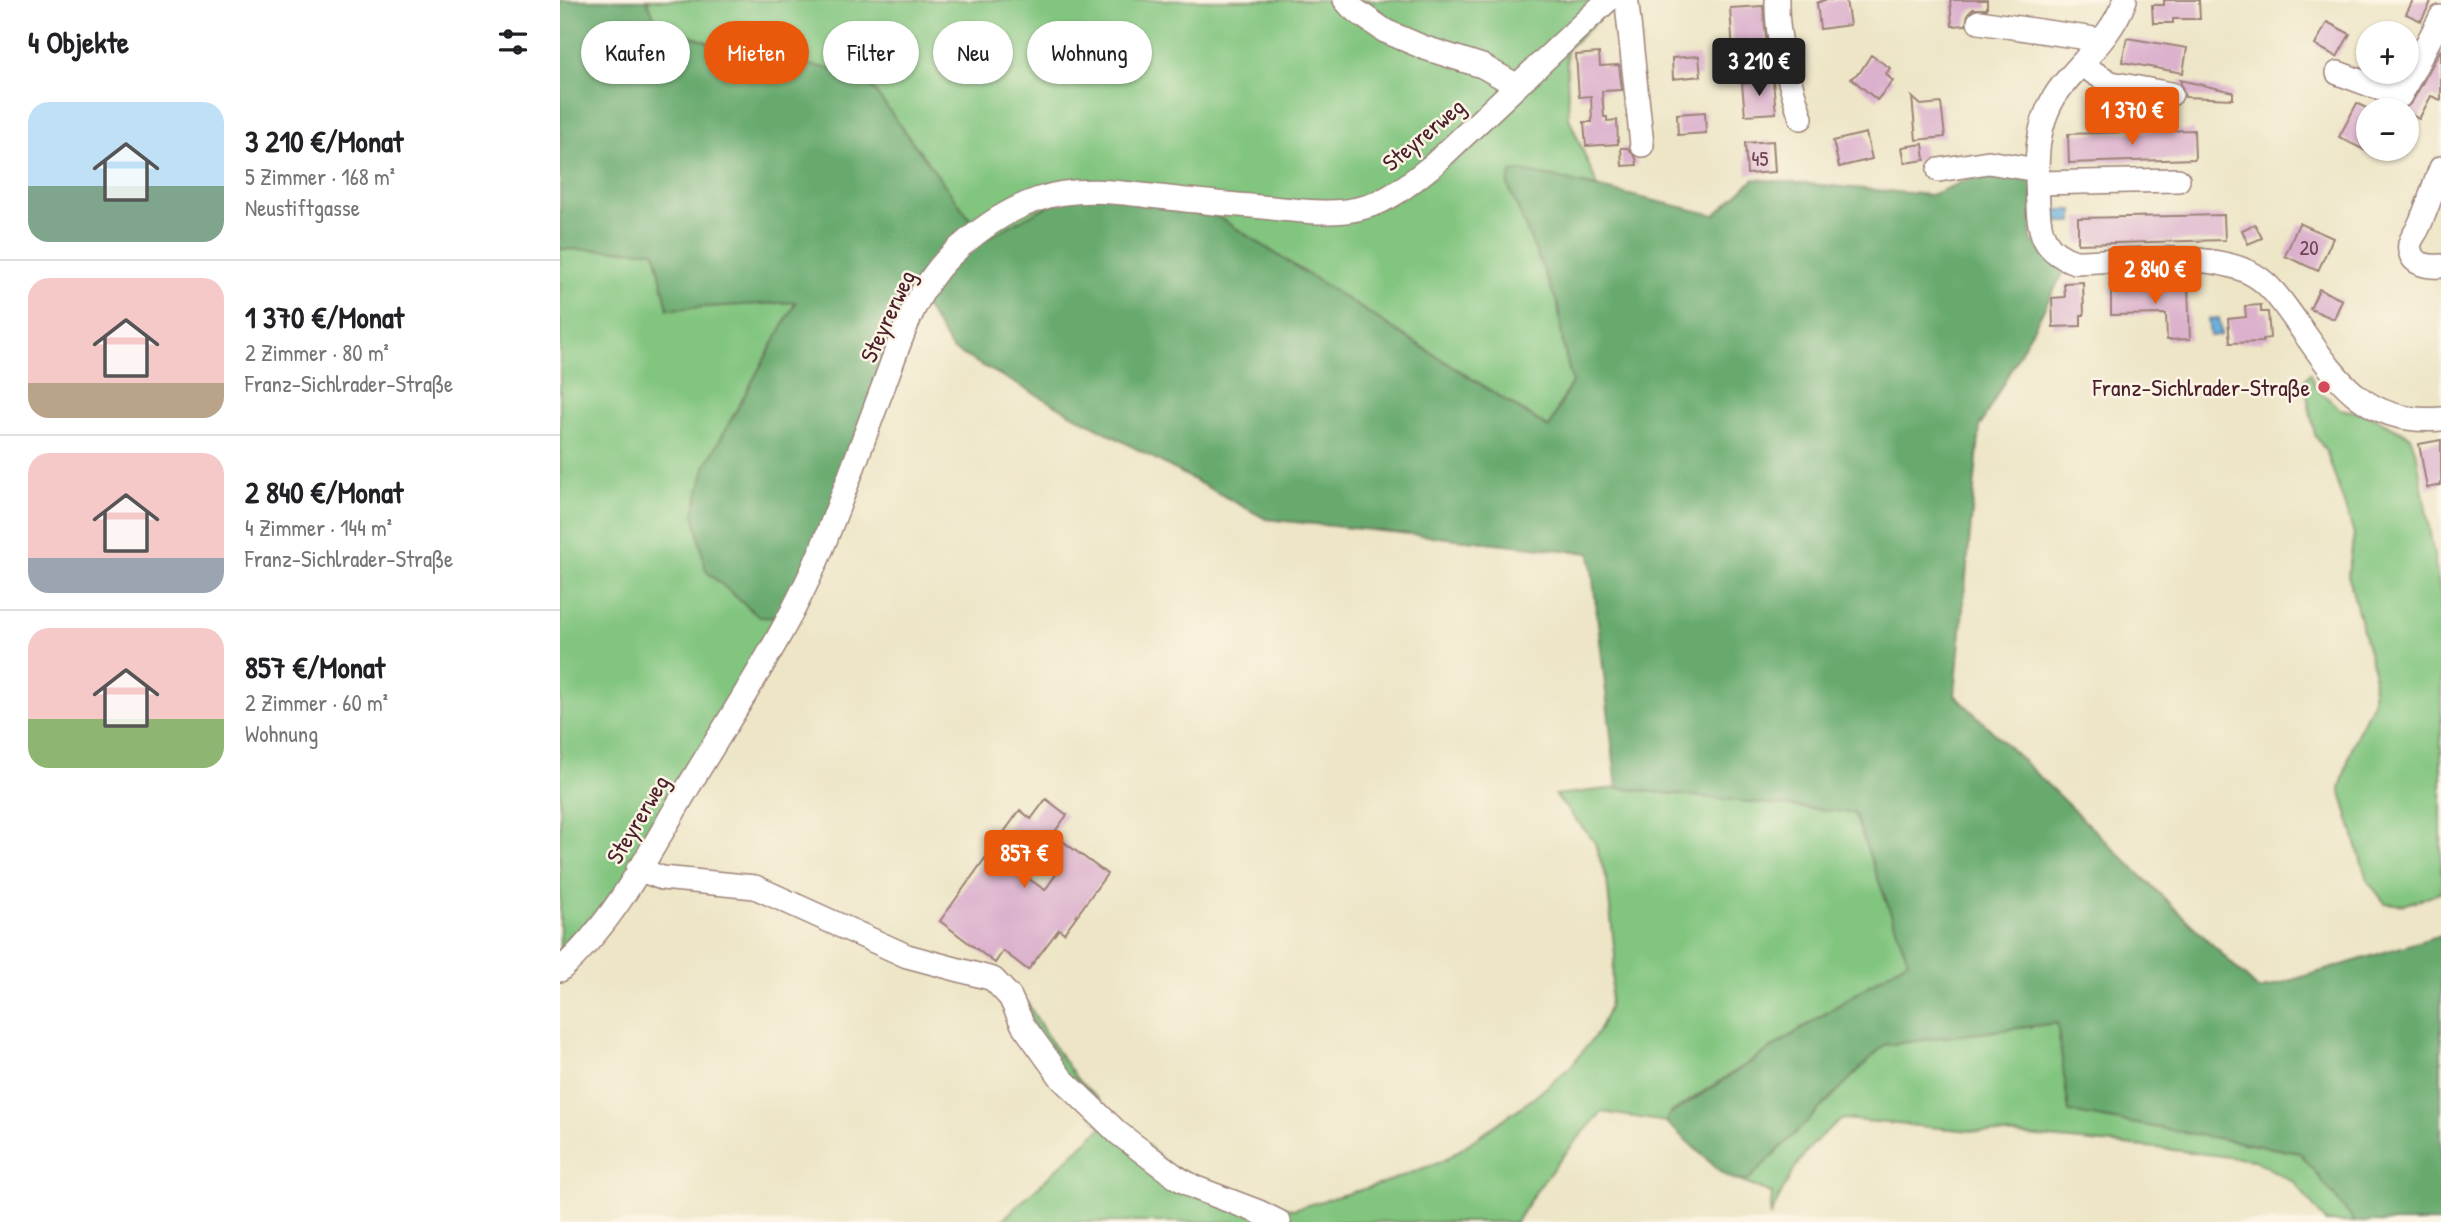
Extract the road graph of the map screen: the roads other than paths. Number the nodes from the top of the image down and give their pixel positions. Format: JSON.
{"nodes":[{"id":1,"x":1345,"y":0,"type":"edge"},
{"id":2,"x":1608,"y":0,"type":"edge"},
{"id":3,"x":1624,"y":0,"type":"edge"},
{"id":4,"x":1777,"y":0,"type":"edge"},
{"id":5,"x":2125,"y":0,"type":"edge"},
{"id":6,"x":2441,"y":17,"type":"edge"},
{"id":7,"x":1979,"y":22,"type":"dead end"},
{"id":8,"x":2101,"y":40,"type":"junction"},
{"id":9,"x":2081,"y":65,"type":"junction"},
{"id":10,"x":2338,"y":73,"type":"dead end"},
{"id":11,"x":1516,"y":85,"type":"junction"},
{"id":12,"x":2171,"y":94,"type":"dead end"},
{"id":13,"x":1801,"y":118,"type":"dead end"},
{"id":14,"x":1642,"y":145,"type":"dead end"},
{"id":15,"x":2441,"y":168,"type":"edge"},
{"id":16,"x":1939,"y":170,"type":"dead end"},
{"id":17,"x":2037,"y":177,"type":"junction"},
{"id":18,"x":2178,"y":180,"type":"dead end"},
{"id":19,"x":2441,"y":266,"type":"edge"},
{"id":20,"x":2441,"y":419,"type":"edge"},
{"id":21,"x":638,"y":869,"type":"junction"},
{"id":22,"x":560,"y":970,"type":"edge"},
{"id":23,"x":1279,"y":1222,"type":"edge"}],
"edges":[{"from":1,"to":11,"type":"street","name":"Steyrerweg"},
{"from":2,"to":11,"type":"street"},
{"from":3,"to":14,"type":"street"},
{"from":4,"to":13,"type":"street"},
{"from":5,"to":8,"type":"street"},
{"from":6,"to":10,"type":"street"},
{"from":7,"to":8,"type":"street"},
{"from":8,"to":9,"type":"street"},
{"from":9,"to":12,"type":"street"},
{"from":9,"to":17,"type":"street"},
{"from":11,"to":21,"type":"street","name":"Steyrerweg"},
{"from":15,"to":19,"type":"street"},
{"from":16,"to":17,"type":"street"},
{"from":17,"to":18,"type":"street"},
{"from":17,"to":20,"type":"street"},
{"from":21,"to":22,"type":"street","name":"Steyrerweg"},
{"from":21,"to":23,"type":"street"}]}
